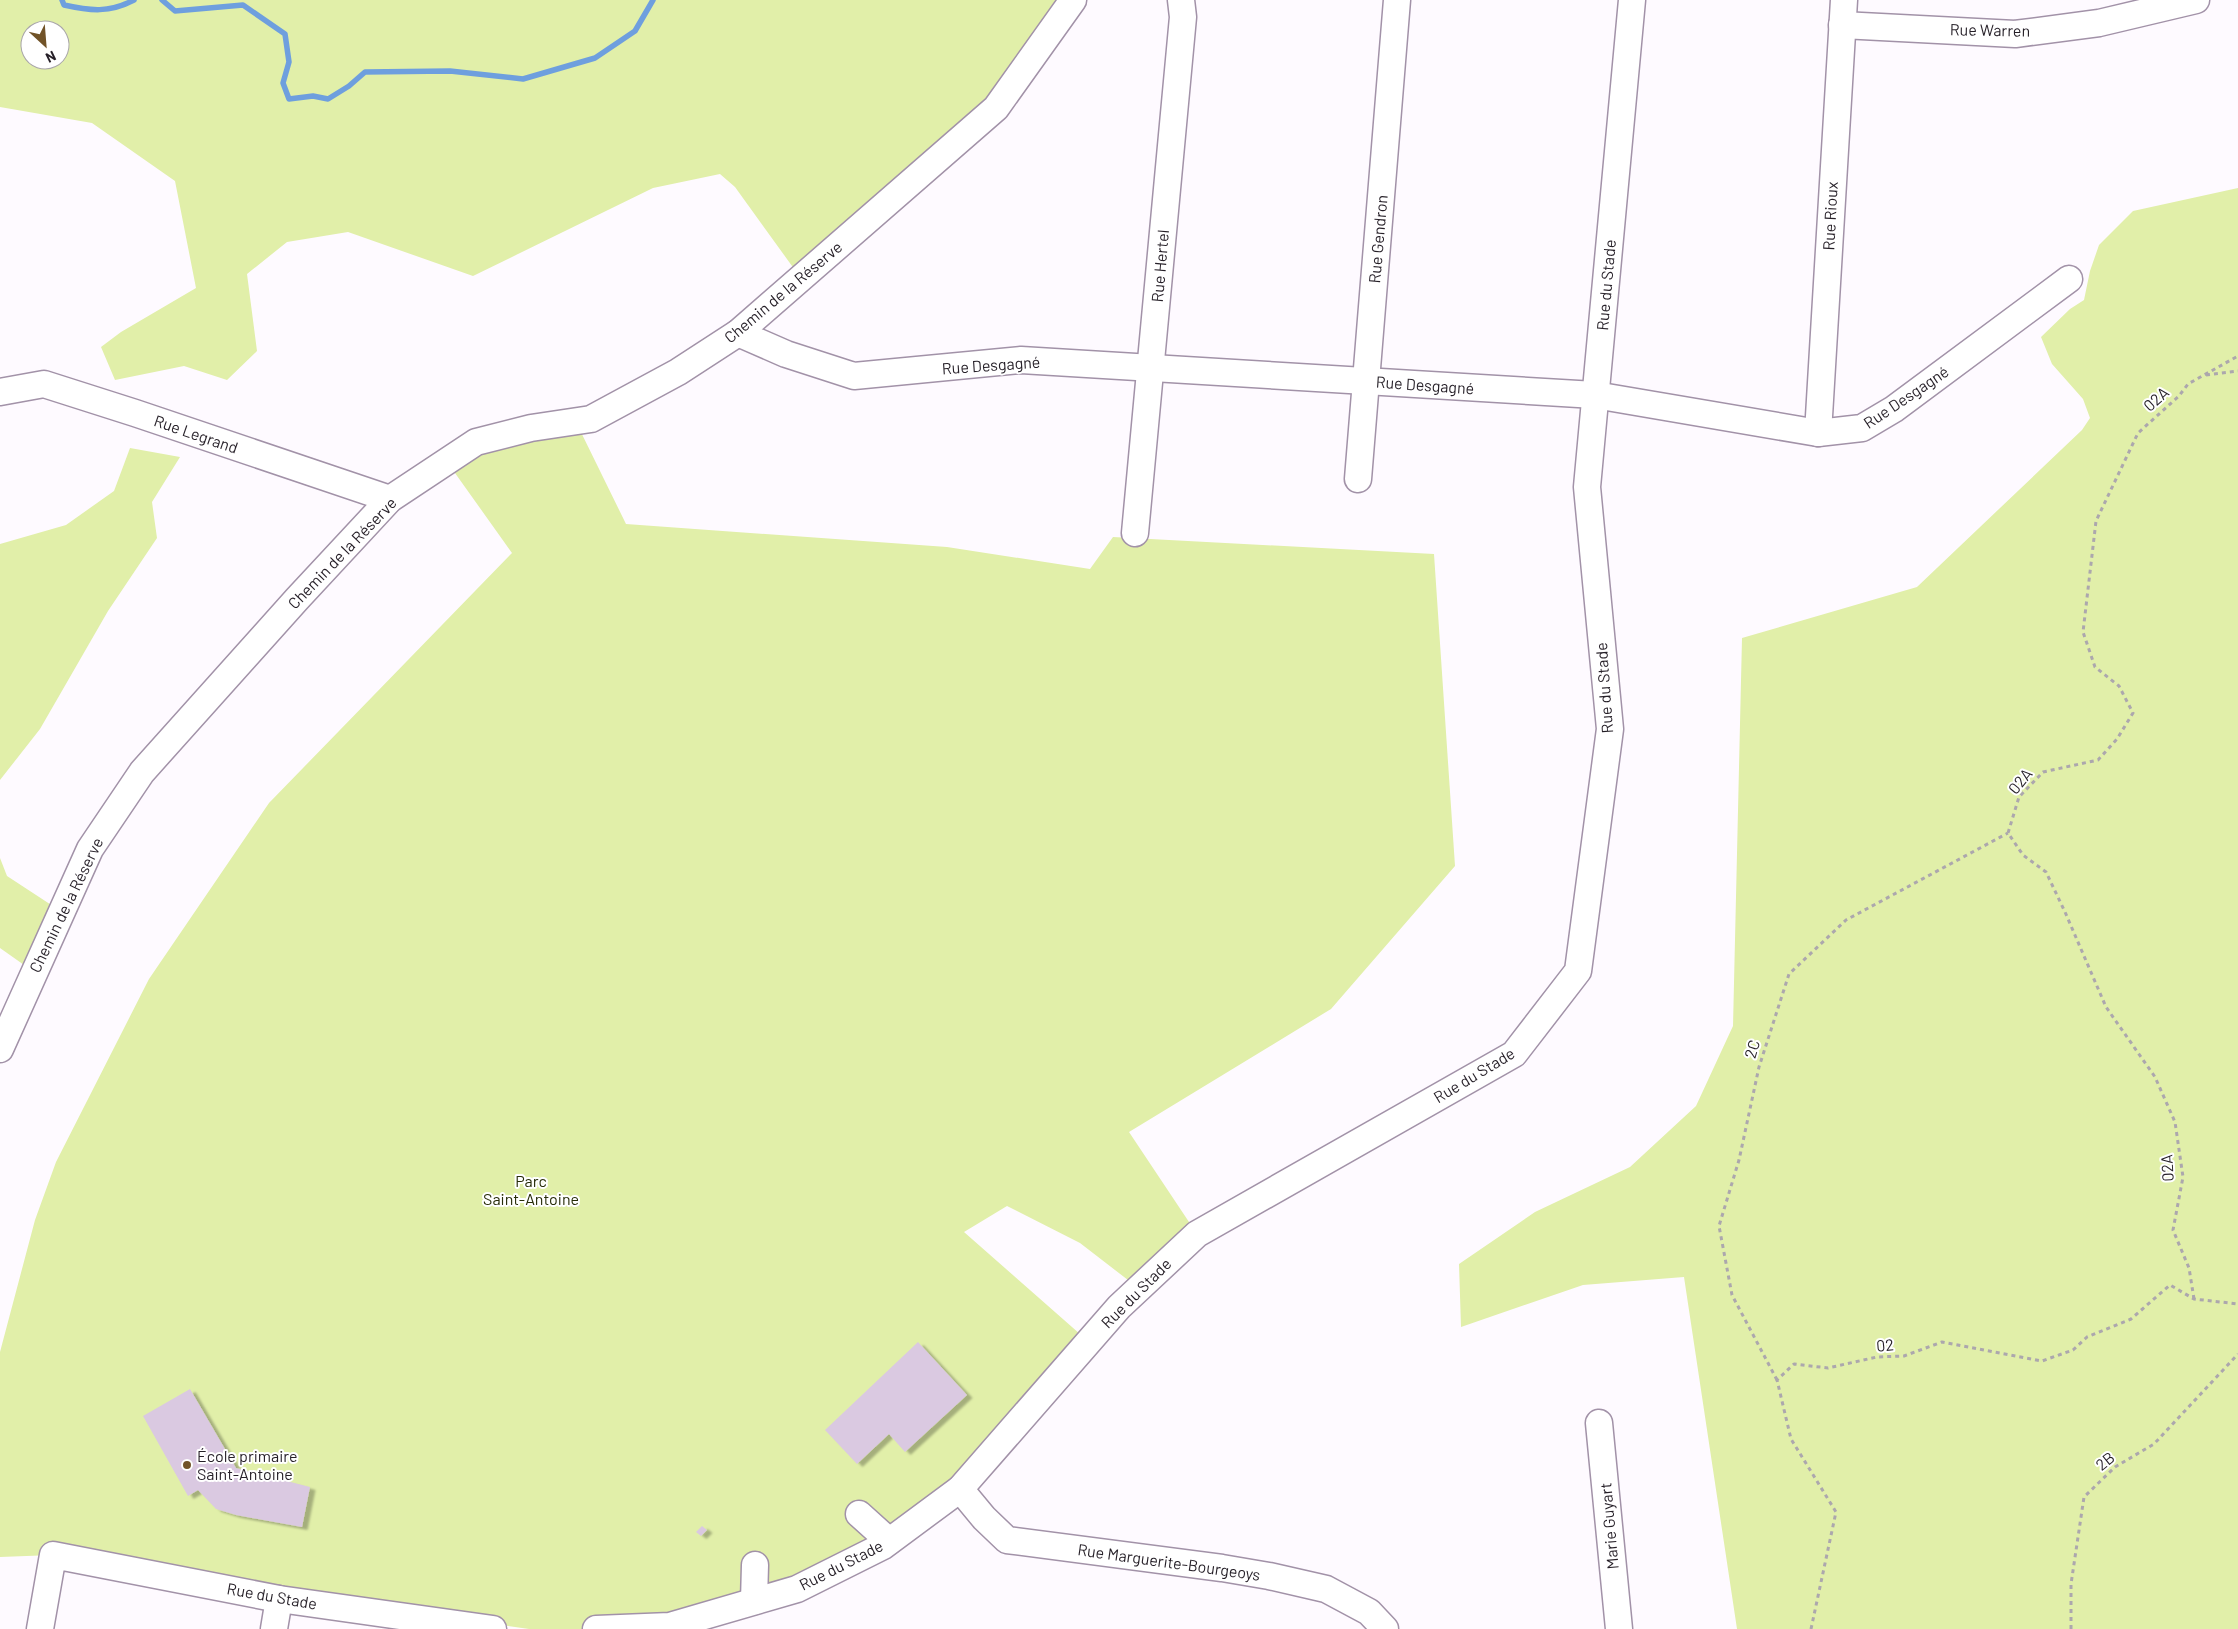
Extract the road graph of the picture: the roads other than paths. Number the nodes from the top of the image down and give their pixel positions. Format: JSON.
{"nodes":[{"id":1,"x":1073,"y":0,"type":"edge"},
{"id":2,"x":1181,"y":0,"type":"edge"},
{"id":3,"x":1397,"y":0,"type":"edge"},
{"id":4,"x":1632,"y":0,"type":"edge"},
{"id":5,"x":2196,"y":0,"type":"edge"},
{"id":6,"x":1843,"y":12,"type":"edge"},
{"id":7,"x":2069,"y":279,"type":"dead end"},
{"id":8,"x":738,"y":333,"type":"junction"},
{"id":9,"x":1150,"y":368,"type":"junction"},
{"id":10,"x":1366,"y":381,"type":"junction"},
{"id":11,"x":0,"y":392,"type":"edge"},
{"id":12,"x":1595,"y":395,"type":"junction"},
{"id":13,"x":1818,"y":433,"type":"junction"},
{"id":14,"x":1358,"y":479,"type":"dead end"},
{"id":15,"x":390,"y":500,"type":"junction"},
{"id":16,"x":1135,"y":533,"type":"dead end"},
{"id":17,"x":0,"y":1050,"type":"edge"},
{"id":18,"x":1599,"y":1423,"type":"dead end"},
{"id":19,"x":960,"y":1489,"type":"junction"},
{"id":20,"x":859,"y":1514,"type":"dead end"},
{"id":21,"x":889,"y":1542,"type":"junction"},
{"id":22,"x":755,"y":1565,"type":"dead end"},
{"id":23,"x":279,"y":1599,"type":"junction"},
{"id":24,"x":754,"y":1601,"type":"junction"},
{"id":25,"x":40,"y":1629,"type":"edge"},
{"id":26,"x":274,"y":1629,"type":"edge"},
{"id":27,"x":493,"y":1629,"type":"edge"},
{"id":28,"x":596,"y":1629,"type":"edge"},
{"id":29,"x":1385,"y":1629,"type":"edge"},
{"id":30,"x":1618,"y":1629,"type":"edge"}],
"edges":[{"from":1,"to":8,"type":"street","name":"Chemin de la Réserve"},
{"from":2,"to":9,"type":"street","name":"Rue Hertel"},
{"from":3,"to":10,"type":"street","name":"Rue Gendron"},
{"from":4,"to":12,"type":"street","name":"Rue du Stade"},
{"from":5,"to":6,"type":"street","name":"Rue Warren"},
{"from":6,"to":13,"type":"street","name":"Rue Rioux"},
{"from":7,"to":13,"type":"street","name":"Rue Desgagné"},
{"from":8,"to":9,"type":"street","name":"Rue Desgagné"},
{"from":8,"to":15,"type":"street","name":"Chemin de la Réserve"},
{"from":9,"to":10,"type":"street","name":"Rue Desgagné"},
{"from":9,"to":16,"type":"street","name":"Rue Hertel"},
{"from":10,"to":12,"type":"street","name":"Rue Desgagné"},
{"from":10,"to":14,"type":"street","name":"Rue Gendron"},
{"from":11,"to":15,"type":"street","name":"Rue Legrand"},
{"from":12,"to":13,"type":"street","name":"Rue Desgagné"},
{"from":12,"to":19,"type":"street","name":"Rue du Stade"},
{"from":15,"to":17,"type":"street","name":"Chemin de la Réserve"},
{"from":18,"to":30,"type":"street","name":"Marie Guyart"},
{"from":19,"to":21,"type":"street","name":"Rue du Stade"},
{"from":19,"to":29,"type":"street","name":"Rue Marguerite-Bourgeoys"},
{"from":20,"to":21,"type":"street"},
{"from":21,"to":24,"type":"street","name":"Rue du Stade"},
{"from":22,"to":24,"type":"street"},
{"from":23,"to":25,"type":"street","name":"Rue du Stade"},
{"from":23,"to":26,"type":"street"},
{"from":23,"to":27,"type":"street","name":"Rue du Stade"},
{"from":24,"to":28,"type":"street","name":"Rue du Stade"}]}
